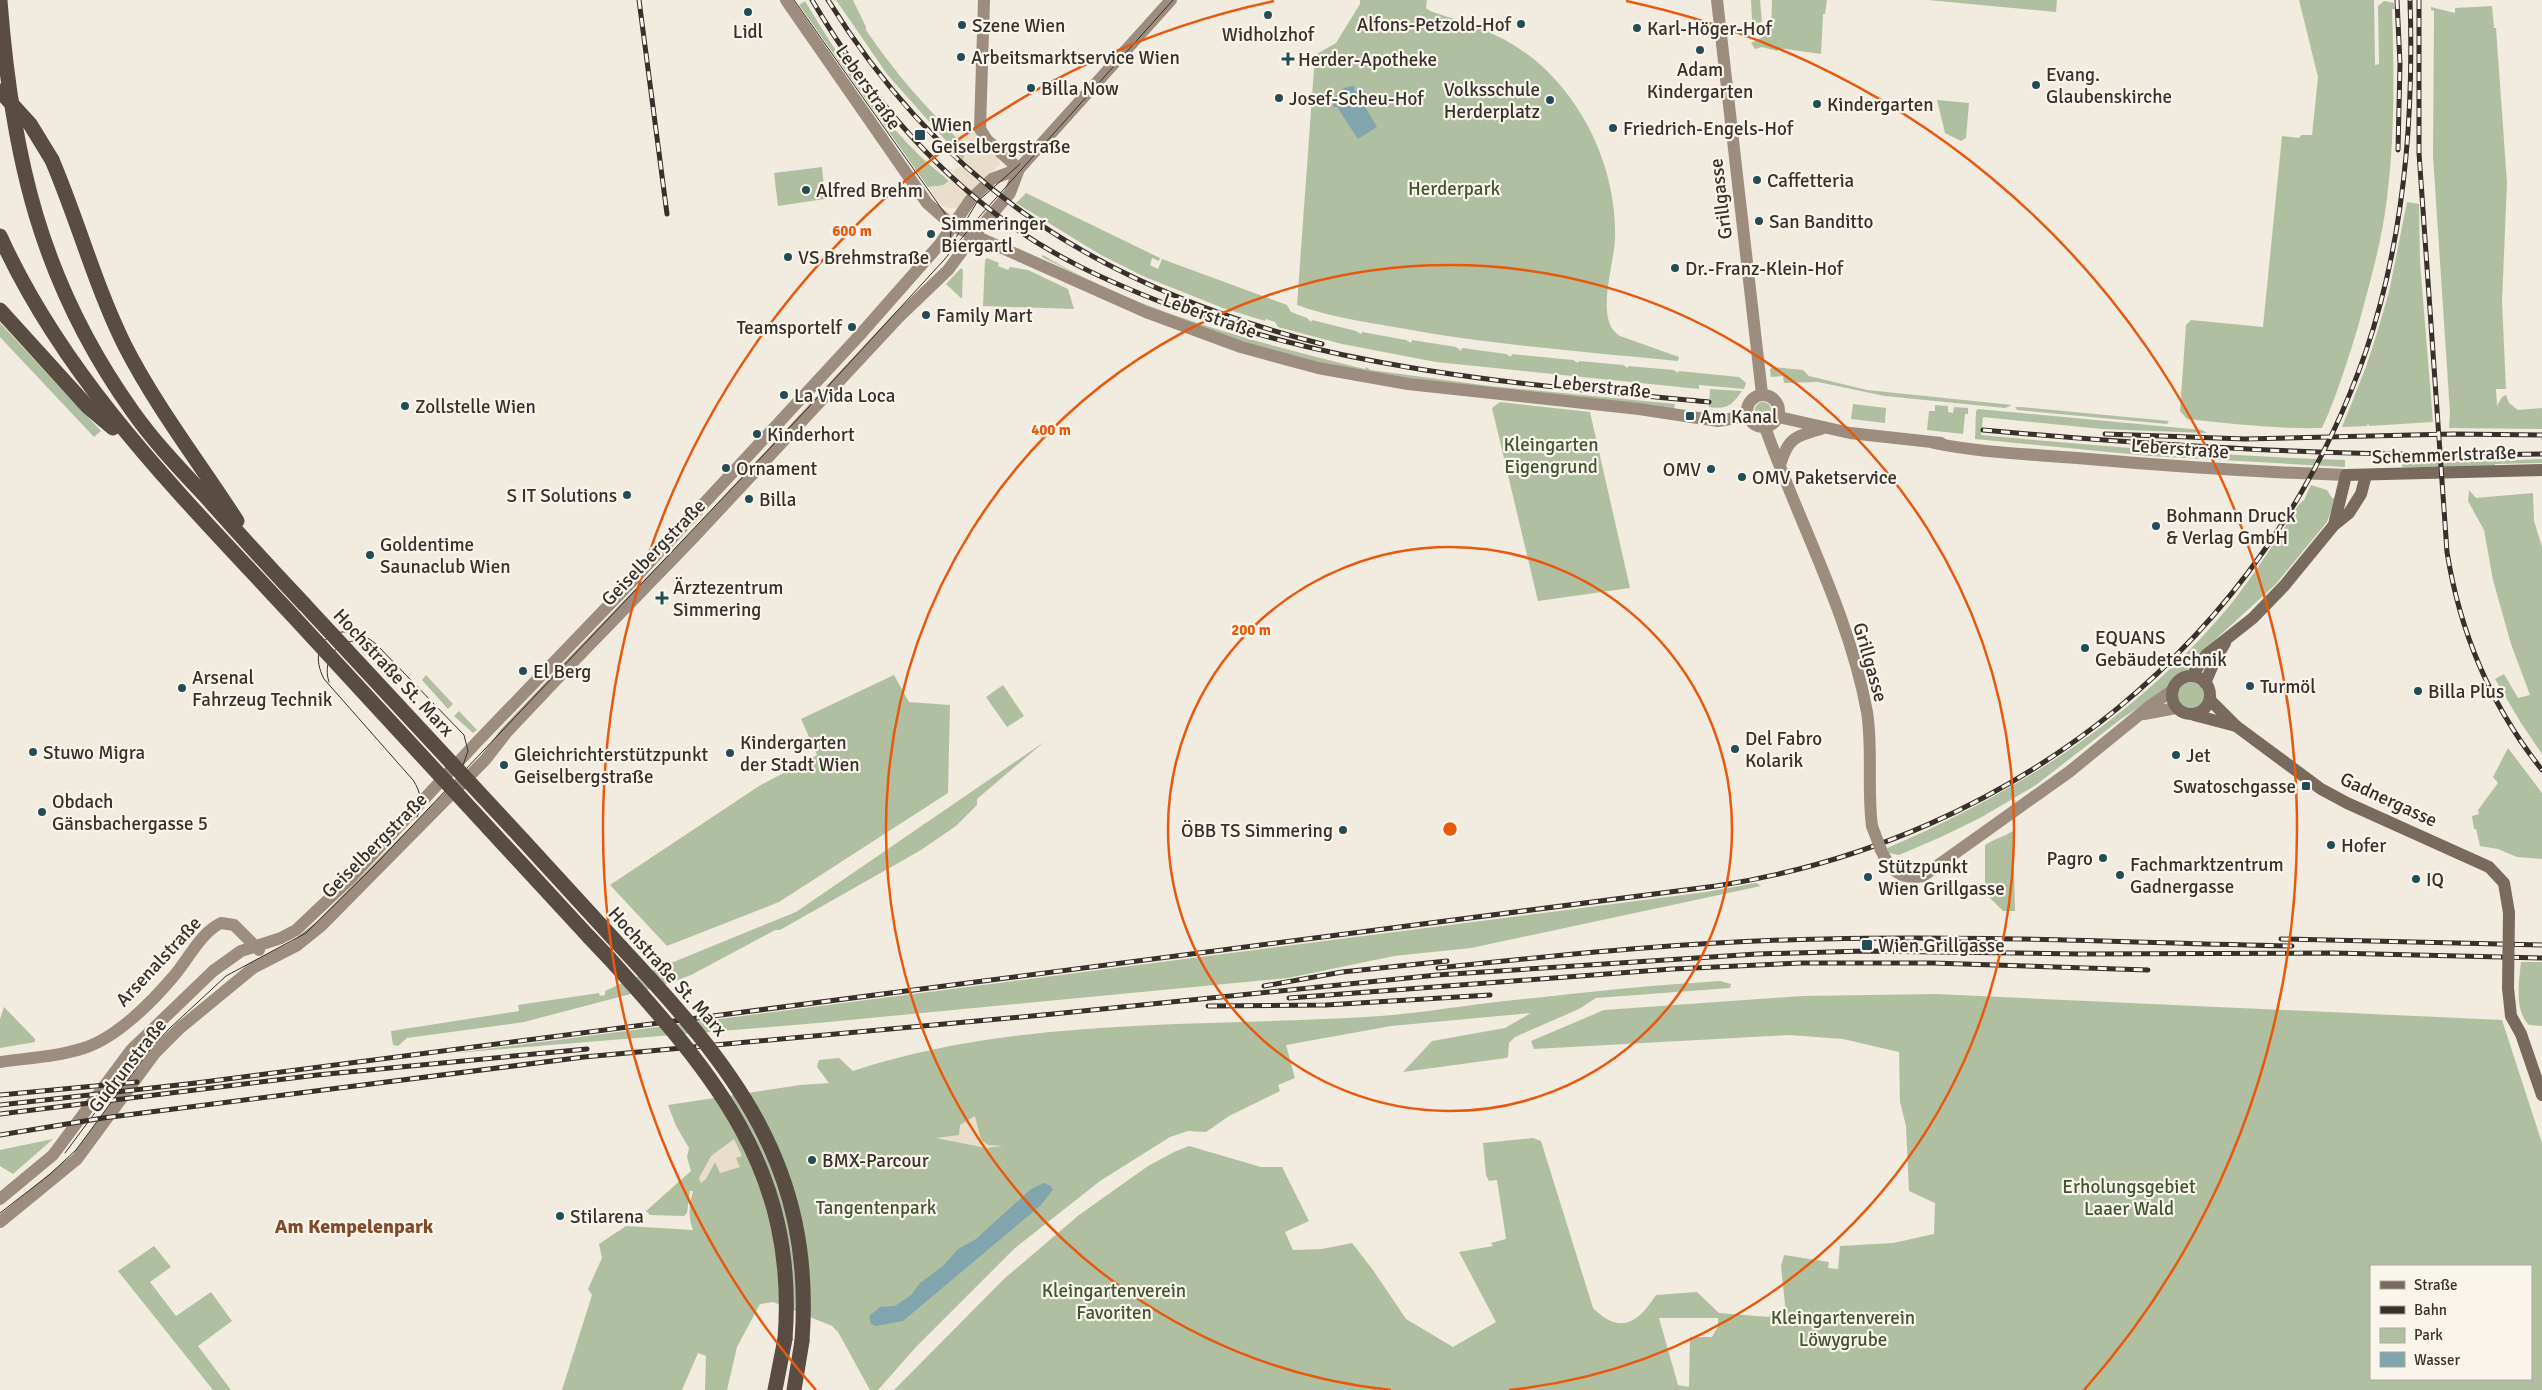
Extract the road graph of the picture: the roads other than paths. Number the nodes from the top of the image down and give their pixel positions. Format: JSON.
{"nodes":[{"id":1,"x":786,"y":0,"type":"edge"},
{"id":2,"x":984,"y":0,"type":"edge"},
{"id":3,"x":1171,"y":0,"type":"edge"},
{"id":4,"x":1717,"y":0,"type":"edge"},
{"id":5,"x":0,"y":2,"type":"edge"},
{"id":6,"x":0,"y":91,"type":"edge"},
{"id":7,"x":1019,"y":169,"type":"junction"},
{"id":8,"x":953,"y":226,"type":"junction"},
{"id":9,"x":974,"y":235,"type":"junction"},
{"id":10,"x":0,"y":236,"type":"edge"},
{"id":11,"x":0,"y":310,"type":"edge"},
{"id":12,"x":1762,"y":394,"type":"junction"},
{"id":13,"x":1748,"y":416,"type":"junction"},
{"id":14,"x":1779,"y":417,"type":"junction"},
{"id":15,"x":1765,"y":427,"type":"junction"},
{"id":16,"x":1822,"y":428,"type":"junction"},
{"id":17,"x":143,"y":454,"type":"junction"},
{"id":18,"x":1780,"y":465,"type":"junction"},
{"id":19,"x":2542,"y":470,"type":"edge"},
{"id":20,"x":2346,"y":475,"type":"junction"},
{"id":21,"x":2366,"y":476,"type":"junction"},
{"id":22,"x":2334,"y":525,"type":"junction"},
{"id":23,"x":264,"y":561,"type":"junction"},
{"id":24,"x":2228,"y":639,"type":"junction"},
{"id":25,"x":2192,"y":676,"type":"junction"},
{"id":26,"x":2205,"y":683,"type":"junction"},
{"id":27,"x":2173,"y":690,"type":"junction"},
{"id":28,"x":2210,"y":700,"type":"junction"},
{"id":29,"x":2176,"y":708,"type":"junction"},
{"id":30,"x":2142,"y":714,"type":"junction"},
{"id":31,"x":2194,"y":714,"type":"junction"},
{"id":32,"x":2236,"y":726,"type":"junction"},
{"id":33,"x":290,"y":934,"type":"joint"},
{"id":34,"x":253,"y":945,"type":"junction"},
{"id":35,"x":296,"y":946,"type":"joint"},
{"id":36,"x":269,"y":959,"type":"junction"},
{"id":37,"x":0,"y":1062,"type":"edge"},
{"id":38,"x":2542,"y":1095,"type":"edge"},
{"id":39,"x":0,"y":1199,"type":"edge"},
{"id":40,"x":0,"y":1222,"type":"edge"},
{"id":41,"x":775,"y":1390,"type":"edge"},
{"id":42,"x":794,"y":1390,"type":"edge"}],
"edges":[{"from":1,"to":8,"type":"main road","name":"Leberstraße"},
{"from":2,"to":7,"type":"main road"},
{"from":3,"to":7,"type":"main road","name":"Geiselbergstraße"},
{"from":4,"to":12,"type":"main road","name":"Grillgasse"},
{"from":5,"to":23,"type":"highway","name":"Hochstraße St. Marx","bridge":true},
{"from":6,"to":23,"type":"highway","bridge":true},
{"from":7,"to":8,"type":"main road","name":"Geiselbergstraße"},
{"from":7,"to":9,"type":"main road","name":"Geiselbergstraße"},
{"from":8,"to":9,"type":"main road","name":"Leberstraße"},
{"from":8,"to":33,"type":"main road","name":"Geiselbergstraße"},
{"from":9,"to":13,"type":"main road","name":"Leberstraße"},
{"from":9,"to":35,"type":"main road","name":"Geiselbergstraße"},
{"from":10,"to":17,"type":"highway","name":"Hochstraße St. Marx"},
{"from":11,"to":17,"type":"highway"},
{"from":12,"to":13,"type":"main road"},
{"from":12,"to":14,"type":"main road"},
{"from":13,"to":15,"type":"main road"},
{"from":14,"to":15,"type":"main road"},
{"from":14,"to":16,"type":"main road","name":"Leberstraße"},
{"from":15,"to":18,"type":"main road","name":"Grillgasse"},
{"from":16,"to":18,"type":"main road"},
{"from":16,"to":20,"type":"main road","name":"Leberstraße"},
{"from":17,"to":41,"type":"highway","name":"Hochstraße St. Marx","bridge":true},
{"from":18,"to":30,"type":"main road","name":"Grillgasse","bridge":true},
{"from":19,"to":21,"type":"main road","name":"Schemmerlstraße"},
{"from":20,"to":21,"type":"main road","name":"Schemmerlstraße"},
{"from":20,"to":22,"type":"main road"},
{"from":21,"to":22,"type":"main road"},
{"from":22,"to":24,"type":"main road"},
{"from":23,"to":42,"type":"highway","name":"Hochstraße St. Marx","bridge":true},
{"from":24,"to":25,"type":"main road"},
{"from":24,"to":26,"type":"main road"},
{"from":25,"to":26,"type":"main road"},
{"from":25,"to":27,"type":"main road"},
{"from":26,"to":28,"type":"main road"},
{"from":27,"to":29,"type":"main road"},
{"from":27,"to":30,"type":"main road"},
{"from":28,"to":31,"type":"main road"},
{"from":28,"to":32,"type":"main road","name":"Gadnergasse"},
{"from":29,"to":30,"type":"main road"},
{"from":29,"to":31,"type":"main road"},
{"from":31,"to":32,"type":"main road","name":"Gadnergasse"},
{"from":32,"to":38,"type":"main road","name":"Gadnergasse","bridge":true},
{"from":33,"to":34,"type":"main road","name":"Gudrunstraße"},
{"from":34,"to":36,"type":"main road"},
{"from":34,"to":37,"type":"main road","name":"Arsenalstraße"},
{"from":34,"to":39,"type":"main road","name":"Gudrunstraße"},
{"from":35,"to":36,"type":"main road","name":"Gudrunstraße"},
{"from":36,"to":40,"type":"main road","name":"Gudrunstraße"}]}
